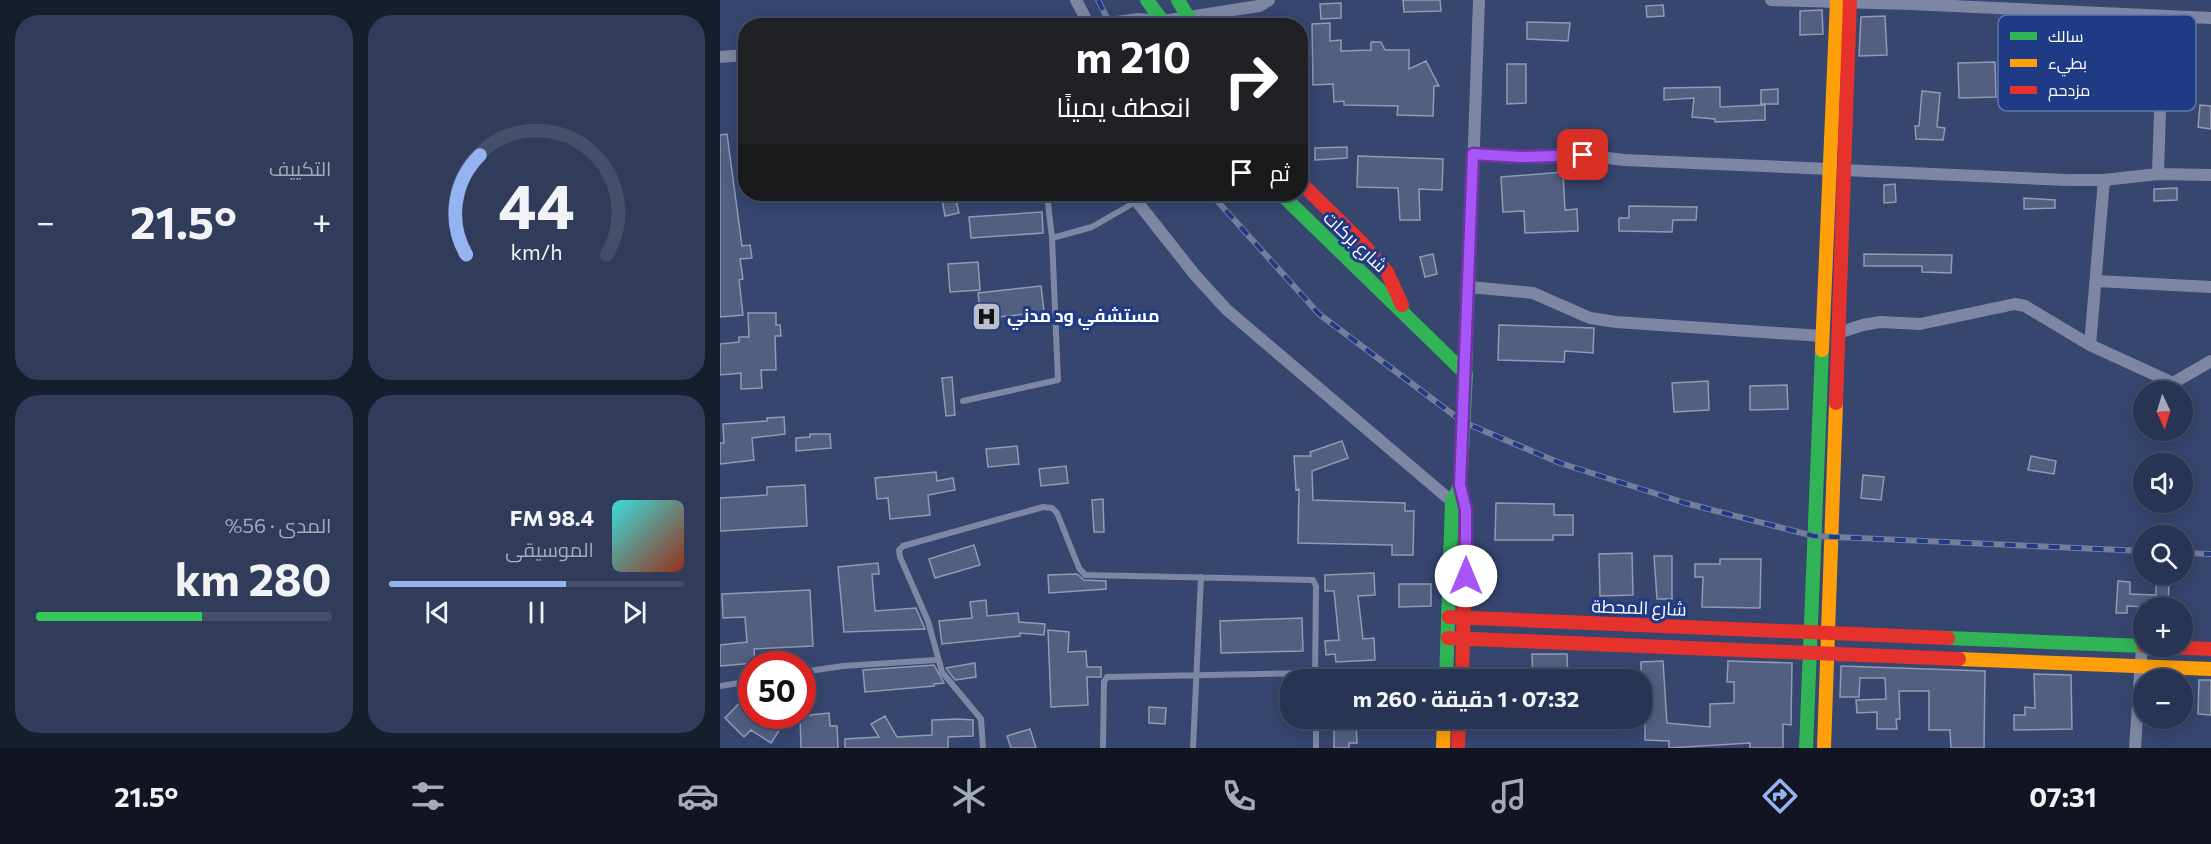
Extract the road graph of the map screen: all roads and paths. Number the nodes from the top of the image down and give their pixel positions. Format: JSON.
{"nodes":[{"id":1,"x":1076,"y":0,"type":"edge"},
{"id":2,"x":1147,"y":0,"type":"edge"},
{"id":3,"x":1178,"y":0,"type":"edge"},
{"id":4,"x":1269,"y":0,"type":"edge"},
{"id":5,"x":1479,"y":0,"type":"edge"},
{"id":6,"x":1770,"y":0,"type":"edge"},
{"id":7,"x":1843,"y":1,"type":"edge"},
{"id":8,"x":1911,"y":2,"type":"edge"},
{"id":9,"x":2145,"y":15,"type":"edge"},
{"id":10,"x":2196,"y":17,"type":"edge"},
{"id":11,"x":1085,"y":18,"type":"edge"},
{"id":12,"x":1160,"y":18,"type":"edge"},
{"id":13,"x":1189,"y":18,"type":"edge"},
{"id":14,"x":1208,"y":18,"type":"edge"},
{"id":15,"x":2211,"y":18,"type":"edge"},
{"id":16,"x":738,"y":56,"type":"edge"},
{"id":17,"x":720,"y":57,"type":"edge"},
{"id":18,"x":2160,"y":111,"type":"edge"},
{"id":19,"x":1473,"y":154,"type":"junction"},
{"id":20,"x":1836,"y":170,"type":"junction"},
{"id":21,"x":2158,"y":174,"type":"junction"},
{"id":22,"x":2211,"y":175,"type":"edge"},
{"id":23,"x":2104,"y":180,"type":"junction"},
{"id":24,"x":1308,"y":190,"type":"edge"},
{"id":25,"x":1048,"y":201,"type":"edge"},
{"id":26,"x":1128,"y":201,"type":"edge"},
{"id":27,"x":1137,"y":201,"type":"edge"},
{"id":28,"x":1287,"y":201,"type":"edge"},
{"id":29,"x":1052,"y":238,"type":"junction"},
{"id":30,"x":2097,"y":281,"type":"junction"},
{"id":31,"x":1469,"y":287,"type":"junction"},
{"id":32,"x":2211,"y":287,"type":"edge"},
{"id":33,"x":1407,"y":315,"type":"junction"},
{"id":34,"x":1838,"y":333,"type":"junction"},
{"id":35,"x":1822,"y":336,"type":"junction"},
{"id":36,"x":2090,"y":345,"type":"junction"},
{"id":37,"x":2211,"y":361,"type":"edge"},
{"id":38,"x":1466,"y":374,"type":"junction"},
{"id":39,"x":963,"y":401,"type":"dead end"},
{"id":40,"x":1460,"y":485,"type":"junction"},
{"id":41,"x":1452,"y":503,"type":"junction"},
{"id":42,"x":1466,"y":510,"type":"junction"},
{"id":43,"x":1201,"y":577,"type":"junction"},
{"id":44,"x":1449,"y":617,"type":"junction"},
{"id":45,"x":1464,"y":618,"type":"junction"},
{"id":46,"x":1812,"y":633,"type":"junction"},
{"id":47,"x":1828,"y":633,"type":"junction"},
{"id":48,"x":1448,"y":638,"type":"junction"},
{"id":49,"x":1464,"y":638,"type":"junction"},
{"id":50,"x":2133,"y":646,"type":"edge"},
{"id":51,"x":2193,"y":648,"type":"edge"},
{"id":52,"x":2211,"y":649,"type":"edge"},
{"id":53,"x":1810,"y":651,"type":"junction"},
{"id":54,"x":1827,"y":652,"type":"junction"},
{"id":55,"x":2141,"y":657,"type":"edge"},
{"id":56,"x":936,"y":660,"type":"junction"},
{"id":57,"x":2140,"y":667,"type":"junction"},
{"id":58,"x":1315,"y":669,"type":"edge"},
{"id":59,"x":1447,"y":669,"type":"edge"},
{"id":60,"x":1463,"y":669,"type":"edge"},
{"id":61,"x":2211,"y":669,"type":"edge"},
{"id":62,"x":816,"y":670,"type":"edge"},
{"id":63,"x":1198,"y":675,"type":"junction"},
{"id":64,"x":1280,"y":676,"type":"edge"},
{"id":65,"x":738,"y":683,"type":"edge"},
{"id":66,"x":720,"y":686,"type":"edge"},
{"id":67,"x":1316,"y":729,"type":"edge"},
{"id":68,"x":1444,"y":729,"type":"edge"},
{"id":69,"x":1459,"y":729,"type":"edge"},
{"id":70,"x":983,"y":748,"type":"edge"},
{"id":71,"x":1102,"y":748,"type":"edge"},
{"id":72,"x":1193,"y":748,"type":"edge"},
{"id":73,"x":1316,"y":748,"type":"edge"},
{"id":74,"x":1443,"y":748,"type":"edge"},
{"id":75,"x":1458,"y":748,"type":"edge"},
{"id":76,"x":1806,"y":748,"type":"edge"},
{"id":77,"x":1824,"y":748,"type":"edge"},
{"id":78,"x":2135,"y":748,"type":"edge"}],
"edges":[{"from":1,"to":11,"type":"street"},
{"from":2,"to":12,"type":"main road"},
{"from":3,"to":13,"type":"main road"},
{"from":4,"to":14,"type":"street"},
{"from":5,"to":19,"type":"street"},
{"from":6,"to":7,"type":"street"},
{"from":7,"to":8,"type":"street"},
{"from":7,"to":20,"type":"main road"},
{"from":8,"to":9,"type":"street"},
{"from":10,"to":15,"type":"street"},
{"from":16,"to":17,"type":"street"},
{"from":18,"to":21,"type":"street"},
{"from":19,"to":20,"type":"street"},
{"from":19,"to":31,"type":"street"},
{"from":20,"to":23,"type":"street"},
{"from":20,"to":34,"type":"main road"},
{"from":20,"to":35,"type":"main road"},
{"from":21,"to":22,"type":"street"},
{"from":21,"to":23,"type":"street"},
{"from":23,"to":30,"type":"street"},
{"from":24,"to":33,"type":"main road","name":"شارع بركات"},
{"from":25,"to":29,"type":"lane"},
{"from":26,"to":29,"type":"lane"},
{"from":27,"to":41,"type":"street"},
{"from":28,"to":33,"type":"main road","name":"شارع بركات"},
{"from":29,"to":39,"type":"lane"},
{"from":30,"to":32,"type":"street"},
{"from":30,"to":36,"type":"street"},
{"from":31,"to":35,"type":"street"},
{"from":31,"to":38,"type":"street"},
{"from":33,"to":38,"type":"main road","name":"شارع بركات"},
{"from":34,"to":36,"type":"street"},
{"from":34,"to":47,"type":"main road"},
{"from":35,"to":46,"type":"main road"},
{"from":36,"to":37,"type":"street"},
{"from":38,"to":40,"type":"main road"},
{"from":40,"to":41,"type":"main road"},
{"from":40,"to":42,"type":"main road"},
{"from":41,"to":42,"type":"street"},
{"from":41,"to":44,"type":"main road"},
{"from":42,"to":45,"type":"main road"},
{"from":43,"to":56,"type":"lane"},
{"from":43,"to":58,"type":"lane"},
{"from":43,"to":63,"type":"lane"},
{"from":44,"to":45,"type":"main road","name":"شارع المحطة"},
{"from":44,"to":48,"type":"main road"},
{"from":45,"to":46,"type":"main road","name":"شارع المحطة"},
{"from":45,"to":49,"type":"main road"},
{"from":46,"to":47,"type":"main road","name":"شارع المحطة"},
{"from":46,"to":53,"type":"main road"},
{"from":47,"to":50,"type":"main road","name":"شارع المحطة"},
{"from":47,"to":54,"type":"main road"},
{"from":48,"to":49,"type":"main road","name":"شارع المحطة"},
{"from":48,"to":59,"type":"main road"},
{"from":49,"to":53,"type":"main road","name":"شارع المحطة"},
{"from":49,"to":60,"type":"main road"},
{"from":51,"to":52,"type":"main road","name":"شارع المحطة"},
{"from":53,"to":54,"type":"main road","name":"شارع المحطة"},
{"from":53,"to":76,"type":"main road"},
{"from":54,"to":57,"type":"main road","name":"شارع المحطة"},
{"from":54,"to":77,"type":"main road"},
{"from":55,"to":57,"type":"street"},
{"from":56,"to":62,"type":"lane"},
{"from":56,"to":70,"type":"lane"},
{"from":57,"to":61,"type":"main road","name":"شارع المحطة"},
{"from":57,"to":78,"type":"street"},
{"from":63,"to":64,"type":"lane"},
{"from":63,"to":71,"type":"lane"},
{"from":63,"to":72,"type":"lane"},
{"from":65,"to":66,"type":"lane"},
{"from":67,"to":73,"type":"lane"},
{"from":68,"to":74,"type":"main road"},
{"from":69,"to":75,"type":"main road"}]}
